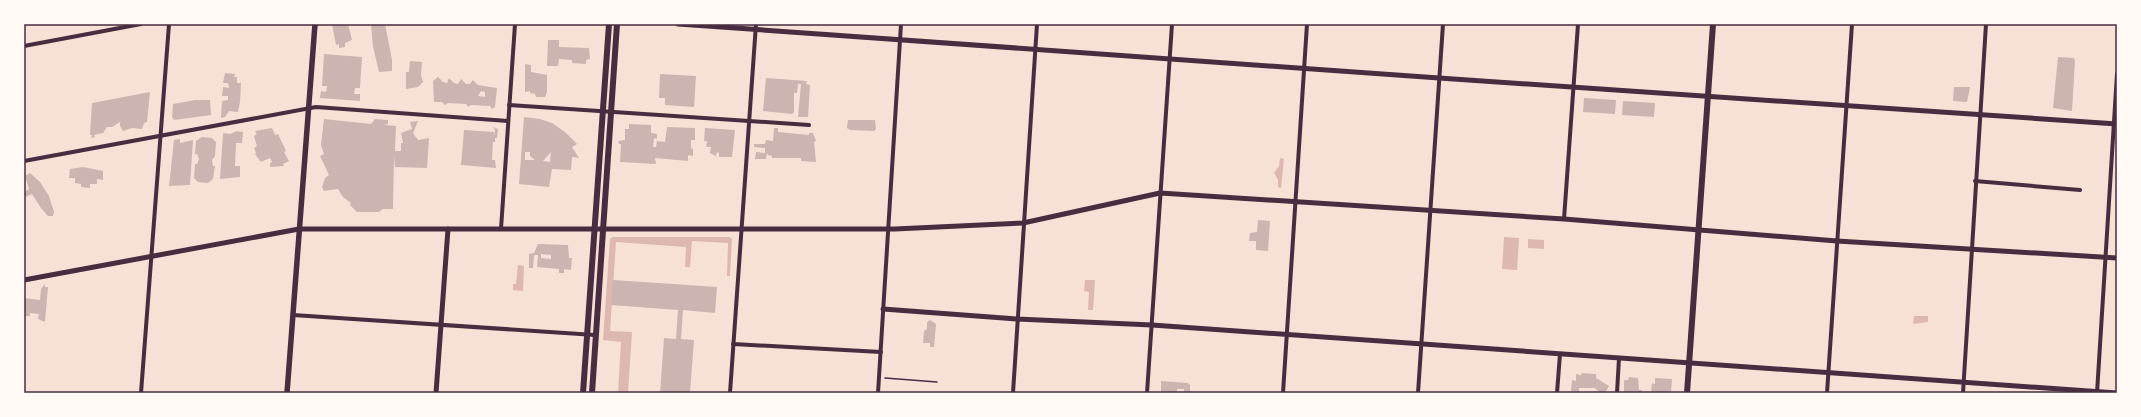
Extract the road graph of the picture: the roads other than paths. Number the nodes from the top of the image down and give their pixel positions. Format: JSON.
{"nodes":[{"id":1,"x":141,"y":24,"type":"edge"},
{"id":2,"x":169,"y":24,"type":"edge"},
{"id":3,"x":315,"y":24,"type":"edge"},
{"id":4,"x":515,"y":24,"type":"edge"},
{"id":5,"x":609,"y":24,"type":"edge"},
{"id":6,"x":617,"y":24,"type":"edge"},
{"id":7,"x":678,"y":24,"type":"edge"},
{"id":8,"x":901,"y":24,"type":"edge"},
{"id":9,"x":1037,"y":24,"type":"edge"},
{"id":10,"x":1172,"y":24,"type":"edge"},
{"id":11,"x":1307,"y":24,"type":"edge"},
{"id":12,"x":1444,"y":24,"type":"edge"},
{"id":13,"x":1578,"y":24,"type":"edge"},
{"id":14,"x":1713,"y":24,"type":"edge"},
{"id":15,"x":1852,"y":24,"type":"edge"},
{"id":16,"x":1986,"y":24,"type":"edge"},
{"id":17,"x":755,"y":27,"type":"edge"},
{"id":18,"x":900,"y":40,"type":"junction"},
{"id":19,"x":24,"y":46,"type":"edge"},
{"id":20,"x":1036,"y":50,"type":"junction"},
{"id":21,"x":1169,"y":59,"type":"junction"},
{"id":22,"x":1305,"y":69,"type":"junction"},
{"id":23,"x":2117,"y":74,"type":"edge"},
{"id":24,"x":1440,"y":78,"type":"junction"},
{"id":25,"x":1574,"y":87,"type":"junction"},
{"id":26,"x":1708,"y":96,"type":"junction"},
{"id":27,"x":509,"y":105,"type":"junction"},
{"id":28,"x":1847,"y":106,"type":"junction"},
{"id":29,"x":308,"y":109,"type":"junction"},
{"id":30,"x":604,"y":111,"type":"junction"},
{"id":31,"x":611,"y":112,"type":"junction"},
{"id":32,"x":1980,"y":115,"type":"junction"},
{"id":33,"x":748,"y":120,"type":"junction"},
{"id":34,"x":508,"y":121,"type":"junction"},
{"id":35,"x":2116,"y":124,"type":"edge"},
{"id":36,"x":809,"y":125,"type":"dead end"},
{"id":37,"x":159,"y":136,"type":"junction"},
{"id":38,"x":24,"y":161,"type":"edge"},
{"id":39,"x":1975,"y":182,"type":"junction"},
{"id":40,"x":2080,"y":190,"type":"dead end"},
{"id":41,"x":1160,"y":193,"type":"junction"},
{"id":42,"x":1294,"y":201,"type":"junction"},
{"id":43,"x":1429,"y":212,"type":"junction"},
{"id":44,"x":1564,"y":219,"type":"junction"},
{"id":45,"x":1023,"y":223,"type":"junction"},
{"id":46,"x":501,"y":228,"type":"junction"},
{"id":47,"x":299,"y":229,"type":"junction"},
{"id":48,"x":448,"y":229,"type":"junction"},
{"id":49,"x":594,"y":229,"type":"junction"},
{"id":50,"x":602,"y":229,"type":"junction"},
{"id":51,"x":741,"y":229,"type":"junction"},
{"id":52,"x":888,"y":229,"type":"junction"},
{"id":53,"x":1699,"y":230,"type":"junction"},
{"id":54,"x":1837,"y":241,"type":"junction"},
{"id":55,"x":1973,"y":250,"type":"junction"},
{"id":56,"x":150,"y":256,"type":"junction"},
{"id":57,"x":2106,"y":258,"type":"junction"},
{"id":58,"x":2117,"y":258,"type":"edge"},
{"id":59,"x":24,"y":280,"type":"edge"},
{"id":60,"x":883,"y":309,"type":"junction"},
{"id":61,"x":293,"y":315,"type":"junction"},
{"id":62,"x":1017,"y":318,"type":"junction"},
{"id":63,"x":440,"y":324,"type":"junction"},
{"id":64,"x":1152,"y":325,"type":"junction"},
{"id":65,"x":587,"y":334,"type":"junction"},
{"id":66,"x":595,"y":335,"type":"junction"},
{"id":67,"x":1286,"y":336,"type":"junction"},
{"id":68,"x":733,"y":344,"type":"junction"},
{"id":69,"x":1421,"y":345,"type":"junction"},
{"id":70,"x":881,"y":352,"type":"junction"},
{"id":71,"x":1560,"y":354,"type":"junction"},
{"id":72,"x":1619,"y":358,"type":"junction"},
{"id":73,"x":1689,"y":364,"type":"junction"},
{"id":74,"x":1829,"y":373,"type":"junction"},
{"id":75,"x":1964,"y":383,"type":"junction"},
{"id":76,"x":2097,"y":392,"type":"edge"},
{"id":77,"x":141,"y":393,"type":"edge"},
{"id":78,"x":287,"y":393,"type":"edge"},
{"id":79,"x":436,"y":393,"type":"edge"},
{"id":80,"x":583,"y":393,"type":"edge"},
{"id":81,"x":592,"y":393,"type":"edge"},
{"id":82,"x":730,"y":393,"type":"edge"},
{"id":83,"x":878,"y":393,"type":"edge"},
{"id":84,"x":1013,"y":393,"type":"edge"},
{"id":85,"x":1147,"y":393,"type":"edge"},
{"id":86,"x":1283,"y":393,"type":"edge"},
{"id":87,"x":1418,"y":393,"type":"edge"},
{"id":88,"x":1557,"y":393,"type":"edge"},
{"id":89,"x":1617,"y":393,"type":"edge"},
{"id":90,"x":1687,"y":393,"type":"edge"},
{"id":91,"x":1827,"y":393,"type":"edge"},
{"id":92,"x":1963,"y":393,"type":"edge"},
{"id":93,"x":2117,"y":393,"type":"edge"}],
"edges":[{"from":1,"to":19,"type":"street"},
{"from":2,"to":37,"type":"street"},
{"from":3,"to":29,"type":"main road"},
{"from":4,"to":27,"type":"street"},
{"from":5,"to":30,"type":"main road"},
{"from":6,"to":31,"type":"main road"},
{"from":7,"to":17,"type":"street"},
{"from":8,"to":18,"type":"street"},
{"from":9,"to":20,"type":"street"},
{"from":10,"to":21,"type":"street"},
{"from":11,"to":22,"type":"street"},
{"from":12,"to":24,"type":"street"},
{"from":13,"to":25,"type":"street"},
{"from":14,"to":26,"type":"main road"},
{"from":15,"to":28,"type":"street"},
{"from":16,"to":32,"type":"street"},
{"from":17,"to":18,"type":"street"},
{"from":17,"to":33,"type":"street"},
{"from":18,"to":20,"type":"street"},
{"from":18,"to":52,"type":"street"},
{"from":20,"to":21,"type":"street"},
{"from":20,"to":45,"type":"street"},
{"from":21,"to":22,"type":"street"},
{"from":21,"to":41,"type":"street"},
{"from":22,"to":24,"type":"street"},
{"from":22,"to":42,"type":"street"},
{"from":23,"to":35,"type":"street"},
{"from":24,"to":25,"type":"street"},
{"from":24,"to":43,"type":"street"},
{"from":25,"to":26,"type":"street"},
{"from":25,"to":44,"type":"street"},
{"from":26,"to":28,"type":"street"},
{"from":26,"to":53,"type":"main road"},
{"from":27,"to":30,"type":"street"},
{"from":27,"to":34,"type":"street"},
{"from":28,"to":32,"type":"street"},
{"from":28,"to":54,"type":"street"},
{"from":29,"to":34,"type":"street"},
{"from":29,"to":37,"type":"street"},
{"from":29,"to":47,"type":"main road"},
{"from":30,"to":31,"type":"street"},
{"from":30,"to":49,"type":"main road"},
{"from":31,"to":33,"type":"street"},
{"from":31,"to":50,"type":"main road"},
{"from":32,"to":35,"type":"street"},
{"from":32,"to":39,"type":"street"},
{"from":33,"to":36,"type":"street"},
{"from":33,"to":51,"type":"street"},
{"from":34,"to":46,"type":"street"},
{"from":35,"to":57,"type":"street"},
{"from":37,"to":38,"type":"street"},
{"from":37,"to":56,"type":"street"},
{"from":39,"to":40,"type":"street"},
{"from":39,"to":55,"type":"street"},
{"from":41,"to":42,"type":"street"},
{"from":41,"to":45,"type":"street"},
{"from":41,"to":64,"type":"street"},
{"from":42,"to":43,"type":"street"},
{"from":42,"to":67,"type":"street"},
{"from":43,"to":44,"type":"street"},
{"from":43,"to":69,"type":"street"},
{"from":44,"to":53,"type":"street"},
{"from":45,"to":52,"type":"street"},
{"from":45,"to":62,"type":"street"},
{"from":46,"to":48,"type":"street"},
{"from":46,"to":49,"type":"street"},
{"from":47,"to":48,"type":"street"},
{"from":47,"to":56,"type":"street"},
{"from":47,"to":61,"type":"main road"},
{"from":48,"to":63,"type":"street"},
{"from":49,"to":50,"type":"street"},
{"from":49,"to":65,"type":"main road"},
{"from":50,"to":51,"type":"street"},
{"from":50,"to":66,"type":"main road"},
{"from":51,"to":52,"type":"street"},
{"from":51,"to":68,"type":"street"},
{"from":52,"to":60,"type":"street"},
{"from":53,"to":54,"type":"street"},
{"from":53,"to":73,"type":"main road"},
{"from":54,"to":55,"type":"street"},
{"from":54,"to":74,"type":"street"},
{"from":55,"to":57,"type":"street"},
{"from":55,"to":75,"type":"street"},
{"from":56,"to":59,"type":"street"},
{"from":56,"to":77,"type":"street"},
{"from":57,"to":58,"type":"street"},
{"from":57,"to":76,"type":"street"},
{"from":60,"to":62,"type":"street"},
{"from":60,"to":70,"type":"street"},
{"from":61,"to":63,"type":"street"},
{"from":61,"to":78,"type":"main road"},
{"from":62,"to":64,"type":"street"},
{"from":62,"to":84,"type":"street"},
{"from":63,"to":65,"type":"street"},
{"from":63,"to":79,"type":"street"},
{"from":64,"to":67,"type":"street"},
{"from":64,"to":85,"type":"street"},
{"from":65,"to":66,"type":"street"},
{"from":65,"to":80,"type":"main road"},
{"from":66,"to":81,"type":"main road"},
{"from":67,"to":69,"type":"street"},
{"from":67,"to":86,"type":"street"},
{"from":68,"to":70,"type":"street"},
{"from":68,"to":82,"type":"street"},
{"from":69,"to":71,"type":"street"},
{"from":69,"to":87,"type":"street"},
{"from":70,"to":83,"type":"street"},
{"from":71,"to":72,"type":"street"},
{"from":71,"to":88,"type":"street"},
{"from":72,"to":73,"type":"street"},
{"from":72,"to":89,"type":"street"},
{"from":73,"to":74,"type":"street"},
{"from":73,"to":90,"type":"main road"},
{"from":74,"to":75,"type":"street"},
{"from":74,"to":91,"type":"street"},
{"from":75,"to":76,"type":"street"},
{"from":75,"to":92,"type":"street"},
{"from":76,"to":93,"type":"street"}]}
